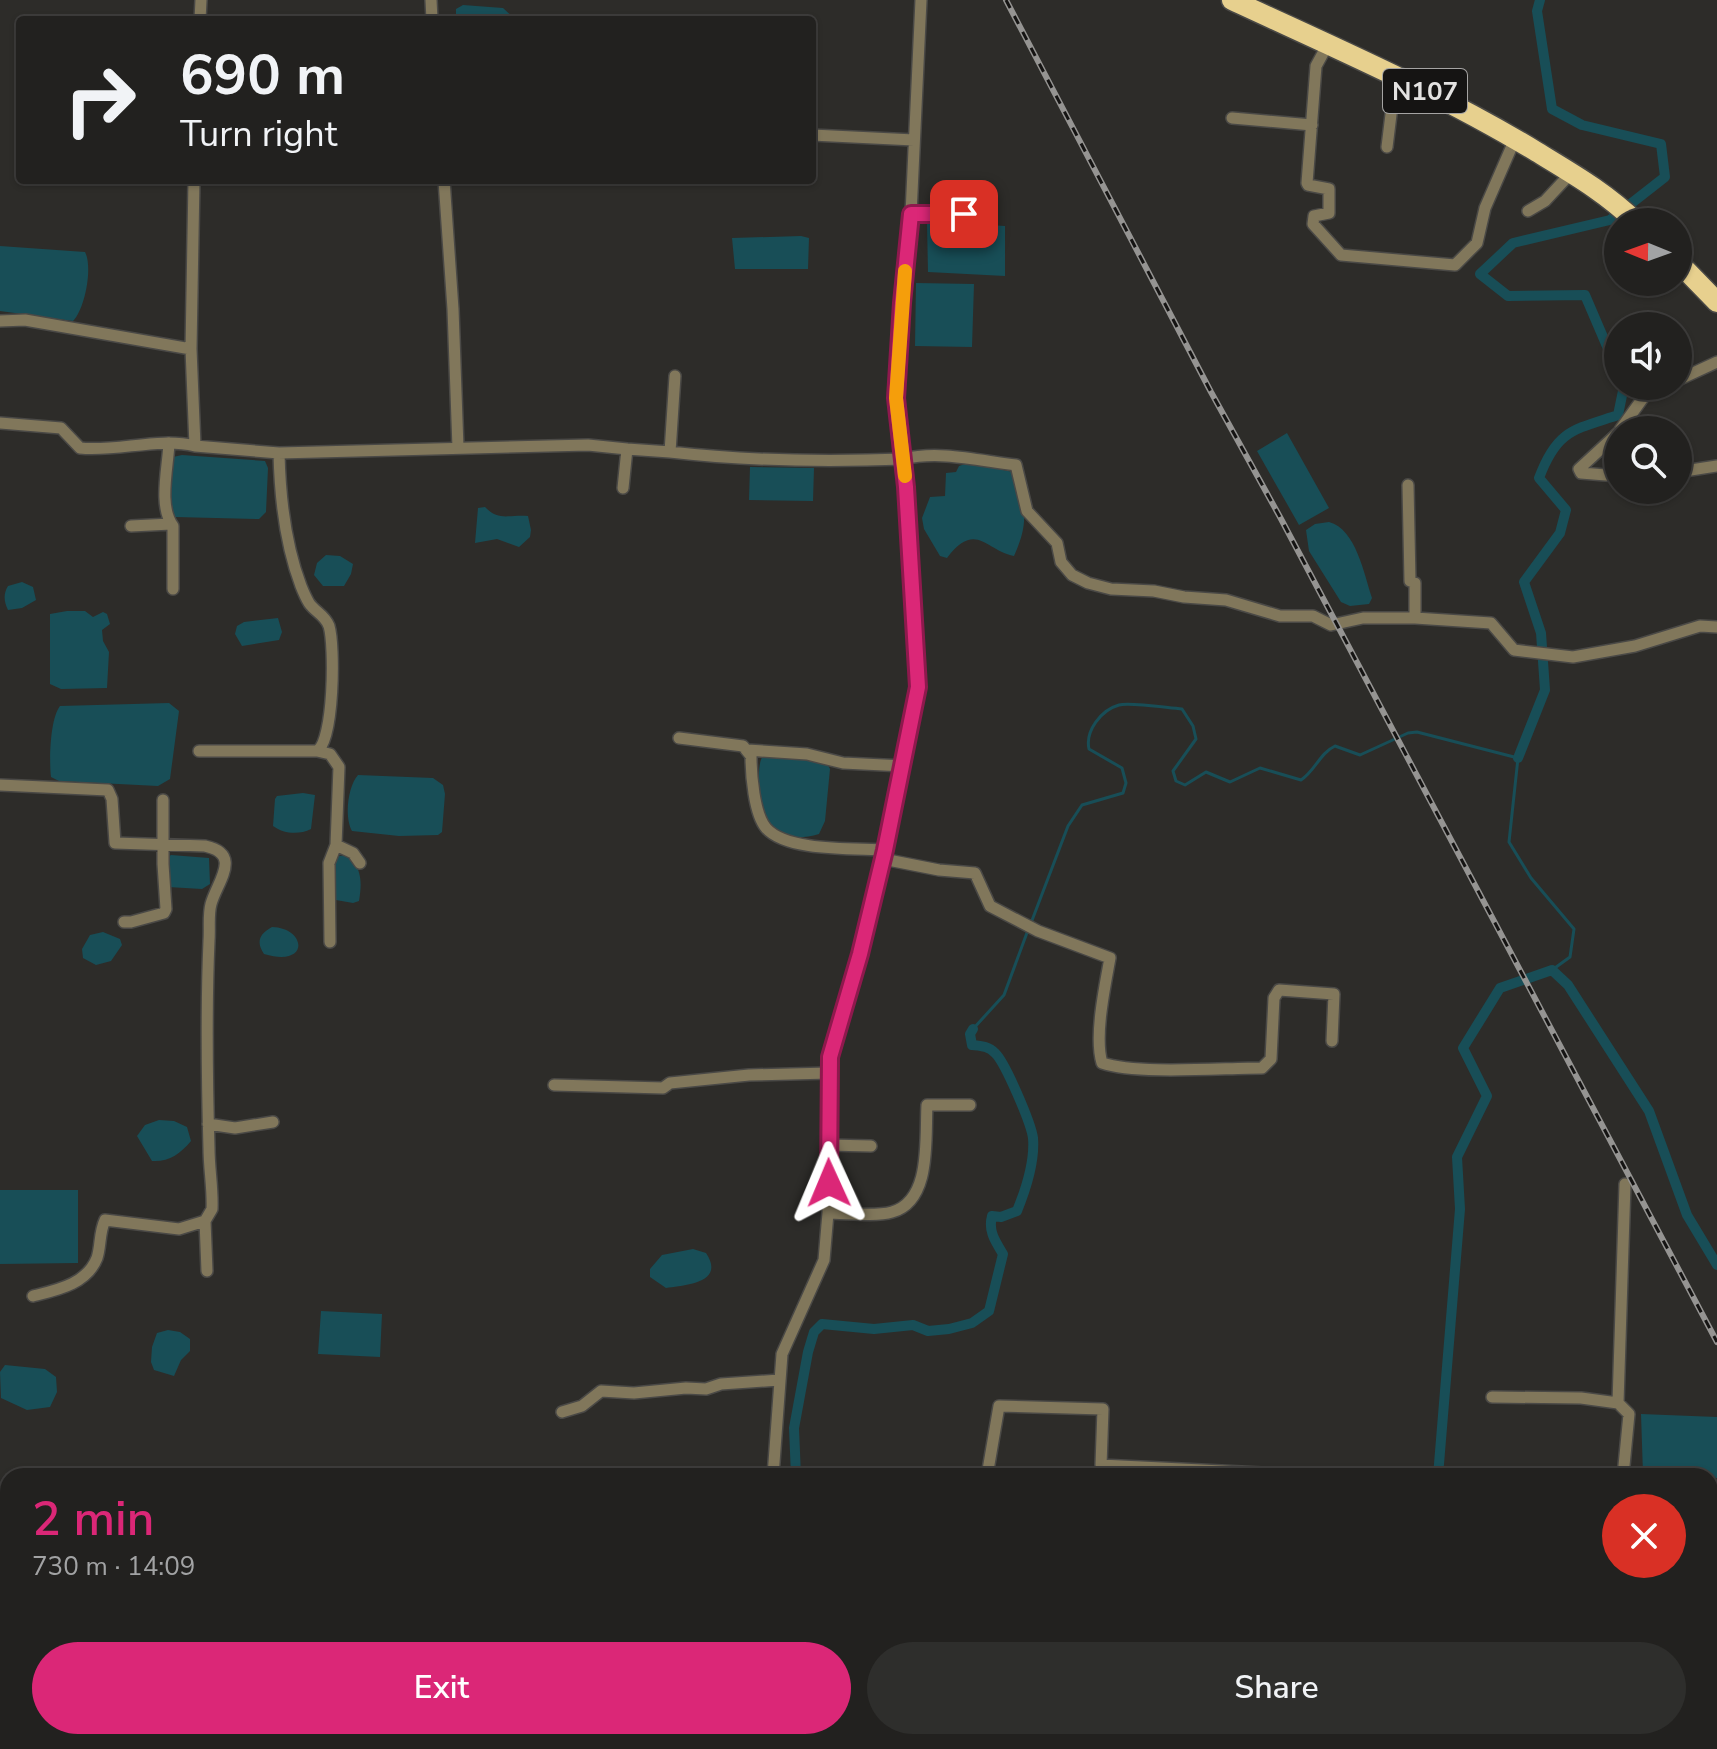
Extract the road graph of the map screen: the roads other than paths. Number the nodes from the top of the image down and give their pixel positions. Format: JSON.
{"nodes":[{"id":1,"x":921,"y":0,"type":"edge"},
{"id":2,"x":1232,"y":0,"type":"edge"},
{"id":3,"x":1252,"y":0,"type":"edge"},
{"id":4,"x":1328,"y":44,"type":"junction"},
{"id":5,"x":1400,"y":78,"type":"junction"},
{"id":6,"x":1232,"y":118,"type":"dead end"},
{"id":7,"x":1312,"y":125,"type":"junction"},
{"id":8,"x":816,"y":135,"type":"edge"},
{"id":9,"x":1515,"y":139,"type":"junction"},
{"id":10,"x":914,"y":140,"type":"junction"},
{"id":11,"x":1387,"y":147,"type":"dead end"},
{"id":12,"x":1571,"y":173,"type":"junction"},
{"id":13,"x":194,"y":184,"type":"edge"},
{"id":14,"x":444,"y":184,"type":"edge"},
{"id":15,"x":1613,"y":193,"type":"junction"},
{"id":16,"x":1629,"y":208,"type":"edge"},
{"id":17,"x":1528,"y":211,"type":"dead end"},
{"id":18,"x":911,"y":214,"type":"junction"},
{"id":19,"x":964,"y":214,"type":"dead end"},
{"id":20,"x":1692,"y":262,"type":"edge"},
{"id":21,"x":1692,"y":276,"type":"edge"},
{"id":22,"x":1717,"y":287,"type":"edge"},
{"id":23,"x":1717,"y":302,"type":"edge"},
{"id":24,"x":0,"y":321,"type":"edge"},
{"id":25,"x":191,"y":349,"type":"junction"},
{"id":26,"x":1717,"y":362,"type":"edge"},
{"id":27,"x":1692,"y":374,"type":"edge"},
{"id":28,"x":675,"y":376,"type":"dead end"},
{"id":29,"x":0,"y":423,"type":"edge"},
{"id":30,"x":169,"y":443,"type":"junction"},
{"id":31,"x":195,"y":446,"type":"junction"},
{"id":32,"x":1604,"y":446,"type":"edge"},
{"id":33,"x":458,"y":448,"type":"junction"},
{"id":34,"x":627,"y":449,"type":"junction"},
{"id":35,"x":670,"y":452,"type":"junction"},
{"id":36,"x":279,"y":453,"type":"junction"},
{"id":37,"x":904,"y":459,"type":"junction"},
{"id":38,"x":1717,"y":466,"type":"edge"},
{"id":39,"x":1692,"y":470,"type":"edge"},
{"id":40,"x":1604,"y":475,"type":"edge"},
{"id":41,"x":1408,"y":485,"type":"dead end"},
{"id":42,"x":623,"y":488,"type":"dead end"},
{"id":43,"x":171,"y":524,"type":"junction"},
{"id":44,"x":131,"y":526,"type":"dead end"},
{"id":45,"x":173,"y":589,"type":"dead end"},
{"id":46,"x":1415,"y":618,"type":"junction"},
{"id":47,"x":1717,"y":627,"type":"edge"},
{"id":48,"x":679,"y":738,"type":"dead end"},
{"id":49,"x":747,"y":750,"type":"junction"},
{"id":50,"x":199,"y":751,"type":"dead end"},
{"id":51,"x":317,"y":751,"type":"junction"},
{"id":52,"x":904,"y":766,"type":"junction"},
{"id":53,"x":0,"y":785,"type":"edge"},
{"id":54,"x":163,"y":800,"type":"dead end"},
{"id":55,"x":163,"y":845,"type":"junction"},
{"id":56,"x":336,"y":845,"type":"junction"},
{"id":57,"x":884,"y":854,"type":"junction"},
{"id":58,"x":360,"y":863,"type":"dead end"},
{"id":59,"x":124,"y":922,"type":"dead end"},
{"id":60,"x":330,"y":942,"type":"dead end"},
{"id":61,"x":1332,"y":1041,"type":"dead end"},
{"id":62,"x":829,"y":1073,"type":"junction"},
{"id":63,"x":554,"y":1085,"type":"dead end"},
{"id":64,"x":970,"y":1105,"type":"dead end"},
{"id":65,"x":273,"y":1122,"type":"dead end"},
{"id":66,"x":208,"y":1124,"type":"junction"},
{"id":67,"x":828,"y":1145,"type":"junction"},
{"id":68,"x":871,"y":1146,"type":"dead end"},
{"id":69,"x":1625,"y":1184,"type":"dead end"},
{"id":70,"x":828,"y":1213,"type":"junction"},
{"id":71,"x":205,"y":1221,"type":"junction"},
{"id":72,"x":207,"y":1271,"type":"dead end"},
{"id":73,"x":33,"y":1296,"type":"dead end"},
{"id":74,"x":779,"y":1380,"type":"junction"},
{"id":75,"x":1492,"y":1397,"type":"dead end"},
{"id":76,"x":1618,"y":1403,"type":"junction"},
{"id":77,"x":562,"y":1412,"type":"dead end"},
{"id":78,"x":774,"y":1468,"type":"edge"},
{"id":79,"x":988,"y":1468,"type":"edge"},
{"id":80,"x":1101,"y":1468,"type":"edge"},
{"id":81,"x":1624,"y":1468,"type":"edge"}],
"edges":[{"from":1,"to":10,"type":"street"},
{"from":2,"to":4,"type":"highway","number":"N107"},
{"from":3,"to":15,"type":"highway","number":"N107"},
{"from":4,"to":5,"type":"highway","number":"N107"},
{"from":4,"to":7,"type":"street"},
{"from":5,"to":9,"type":"highway","number":"N107"},
{"from":5,"to":11,"type":"street"},
{"from":6,"to":7,"type":"street"},
{"from":7,"to":9,"type":"street"},
{"from":8,"to":10,"type":"street"},
{"from":9,"to":12,"type":"highway","number":"N107"},
{"from":10,"to":18,"type":"street"},
{"from":12,"to":15,"type":"highway","number":"N107"},
{"from":12,"to":17,"type":"street"},
{"from":13,"to":25,"type":"street"},
{"from":14,"to":33,"type":"street"},
{"from":15,"to":16,"type":"highway","number":"N107"},
{"from":18,"to":19,"type":"street"},
{"from":18,"to":37,"type":"street"},
{"from":20,"to":22,"type":"highway"},
{"from":21,"to":23,"type":"highway"},
{"from":24,"to":25,"type":"street"},
{"from":25,"to":31,"type":"street"},
{"from":26,"to":27,"type":"street"},
{"from":28,"to":35,"type":"street"},
{"from":29,"to":30,"type":"street"},
{"from":30,"to":31,"type":"street"},
{"from":30,"to":43,"type":"street"},
{"from":31,"to":36,"type":"street"},
{"from":32,"to":40,"type":"street"},
{"from":33,"to":34,"type":"street"},
{"from":33,"to":36,"type":"street"},
{"from":34,"to":35,"type":"street"},
{"from":34,"to":42,"type":"street"},
{"from":35,"to":37,"type":"street"},
{"from":36,"to":51,"type":"street"},
{"from":37,"to":46,"type":"street"},
{"from":37,"to":52,"type":"street"},
{"from":38,"to":39,"type":"street"},
{"from":41,"to":46,"type":"street"},
{"from":43,"to":44,"type":"street"},
{"from":43,"to":45,"type":"street"},
{"from":46,"to":47,"type":"street"},
{"from":48,"to":49,"type":"street"},
{"from":49,"to":52,"type":"street"},
{"from":49,"to":57,"type":"street"},
{"from":50,"to":51,"type":"street"},
{"from":51,"to":56,"type":"street"},
{"from":52,"to":57,"type":"street"},
{"from":53,"to":55,"type":"street"},
{"from":54,"to":55,"type":"street"},
{"from":55,"to":59,"type":"street"},
{"from":55,"to":66,"type":"street"},
{"from":56,"to":58,"type":"street"},
{"from":56,"to":60,"type":"street"},
{"from":57,"to":61,"type":"street"},
{"from":57,"to":62,"type":"street"},
{"from":62,"to":63,"type":"street"},
{"from":62,"to":67,"type":"street"},
{"from":64,"to":70,"type":"street"},
{"from":65,"to":66,"type":"street"},
{"from":66,"to":71,"type":"street"},
{"from":67,"to":68,"type":"street"},
{"from":67,"to":70,"type":"street"},
{"from":69,"to":76,"type":"street"},
{"from":70,"to":74,"type":"street"},
{"from":71,"to":72,"type":"street"},
{"from":71,"to":73,"type":"street"},
{"from":74,"to":77,"type":"street"},
{"from":74,"to":78,"type":"street"},
{"from":75,"to":76,"type":"street"},
{"from":76,"to":81,"type":"street"},
{"from":79,"to":80,"type":"street"}]}
